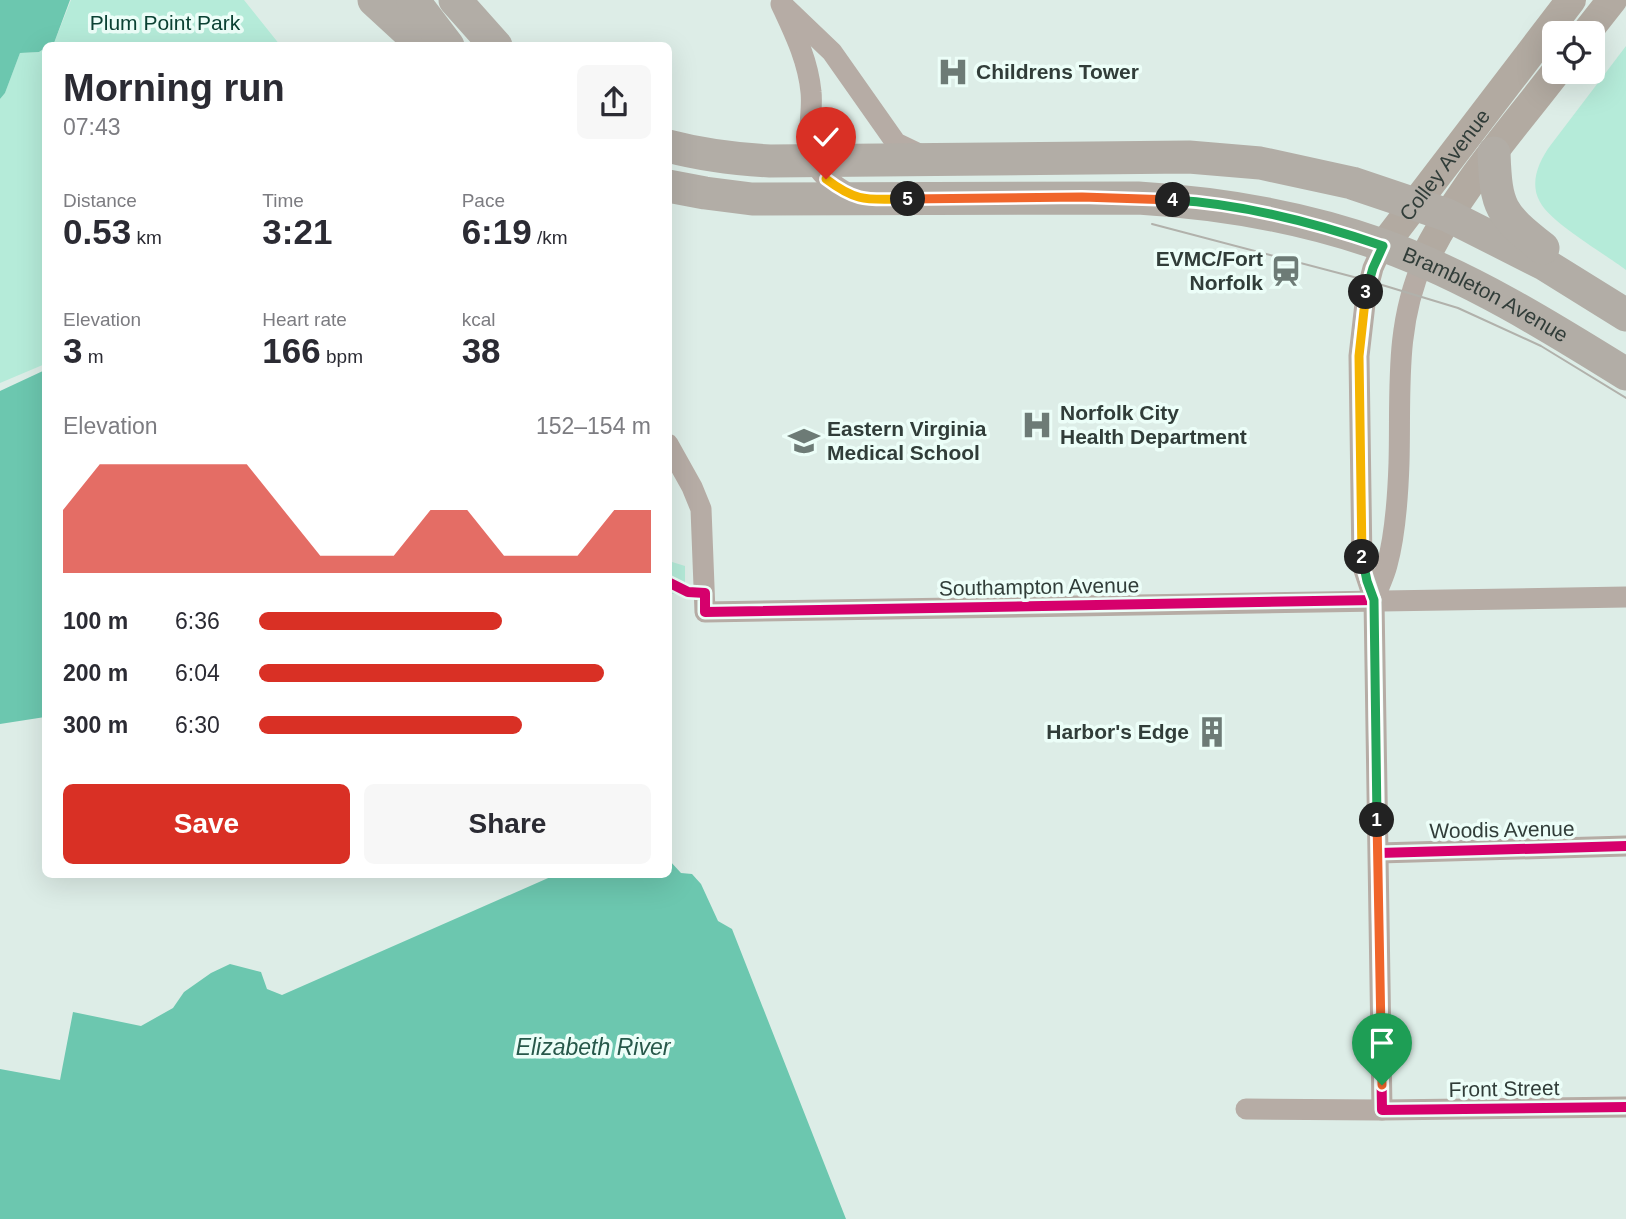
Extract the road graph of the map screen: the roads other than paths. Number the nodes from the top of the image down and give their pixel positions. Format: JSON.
{"nodes":[{"id":1,"x":374,"y":0,"type":"edge"},
{"id":2,"x":413,"y":0,"type":"edge"},
{"id":3,"x":455,"y":0,"type":"edge"},
{"id":4,"x":1570,"y":0,"type":"edge"},
{"id":5,"x":1612,"y":0,"type":"edge"},
{"id":6,"x":778,"y":2,"type":"edge"},
{"id":7,"x":1595,"y":21,"type":"edge"},
{"id":8,"x":420,"y":42,"type":"edge"},
{"id":9,"x":445,"y":42,"type":"edge"},
{"id":10,"x":492,"y":42,"type":"edge"},
{"id":11,"x":1547,"y":84,"type":"edge"},
{"id":12,"x":672,"y":147,"type":"edge"},
{"id":13,"x":1494,"y":153,"type":"junction"},
{"id":14,"x":929,"y":159,"type":"junction"},
{"id":15,"x":816,"y":160,"type":"junction"},
{"id":16,"x":672,"y":187,"type":"edge"},
{"id":17,"x":861,"y":200,"type":"junction"},
{"id":18,"x":1414,"y":202,"type":"junction"},
{"id":19,"x":1447,"y":215,"type":"junction"},
{"id":20,"x":1383,"y":246,"type":"junction"},
{"id":21,"x":1423,"y":262,"type":"junction"},
{"id":22,"x":1625,"y":314,"type":"edge"},
{"id":23,"x":1626,"y":374,"type":"edge"},
{"id":24,"x":672,"y":451,"type":"edge"},
{"id":25,"x":1626,"y":597,"type":"edge"},
{"id":26,"x":1374,"y":600,"type":"junction"},
{"id":27,"x":1626,"y":846,"type":"edge"},
{"id":28,"x":1379,"y":853,"type":"junction"},
{"id":29,"x":1626,"y":1107,"type":"edge"},
{"id":30,"x":1246,"y":1109,"type":"dead end"},
{"id":31,"x":1382,"y":1110,"type":"junction"}],
"edges":[{"from":1,"to":8,"type":"main road"},
{"from":2,"to":9,"type":"main road"},
{"from":3,"to":10,"type":"main road"},
{"from":4,"to":18,"type":"main road","name":"Colley Avenue"},
{"from":5,"to":7,"type":"main road"},
{"from":6,"to":14,"type":"street"},
{"from":6,"to":15,"type":"street"},
{"from":11,"to":13,"type":"main road","name":"Colley Avenue"},
{"from":12,"to":15,"type":"main road"},
{"from":13,"to":19,"type":"main road","name":"Colley Avenue"},
{"from":13,"to":22,"type":"main road"},
{"from":14,"to":15,"type":"main road"},
{"from":14,"to":18,"type":"main road"},
{"from":15,"to":17,"type":"street"},
{"from":16,"to":17,"type":"main road","name":"Brambleton Avenue"},
{"from":17,"to":20,"type":"main road","name":"Brambleton Avenue"},
{"from":18,"to":19,"type":"main road"},
{"from":18,"to":20,"type":"main road","name":"Colley Avenue"},
{"from":19,"to":21,"type":"main road","name":"Colley Avenue"},
{"from":19,"to":22,"type":"main road"},
{"from":20,"to":21,"type":"main road","name":"Brambleton Avenue"},
{"from":20,"to":26,"type":"street","name":"Colley Avenue"},
{"from":21,"to":23,"type":"main road","name":"Brambleton Avenue"},
{"from":21,"to":26,"type":"street","name":"Colley Avenue"},
{"from":24,"to":26,"type":"street","name":"Southampton Avenue"},
{"from":25,"to":26,"type":"street","name":"Southampton Avenue"},
{"from":26,"to":28,"type":"street","name":"Colley Avenue"},
{"from":27,"to":28,"type":"street","name":"Woodis Avenue"},
{"from":28,"to":31,"type":"street","name":"Colley Avenue"},
{"from":29,"to":31,"type":"street","name":"Front Street"},
{"from":30,"to":31,"type":"street","name":"Front Street"}]}
